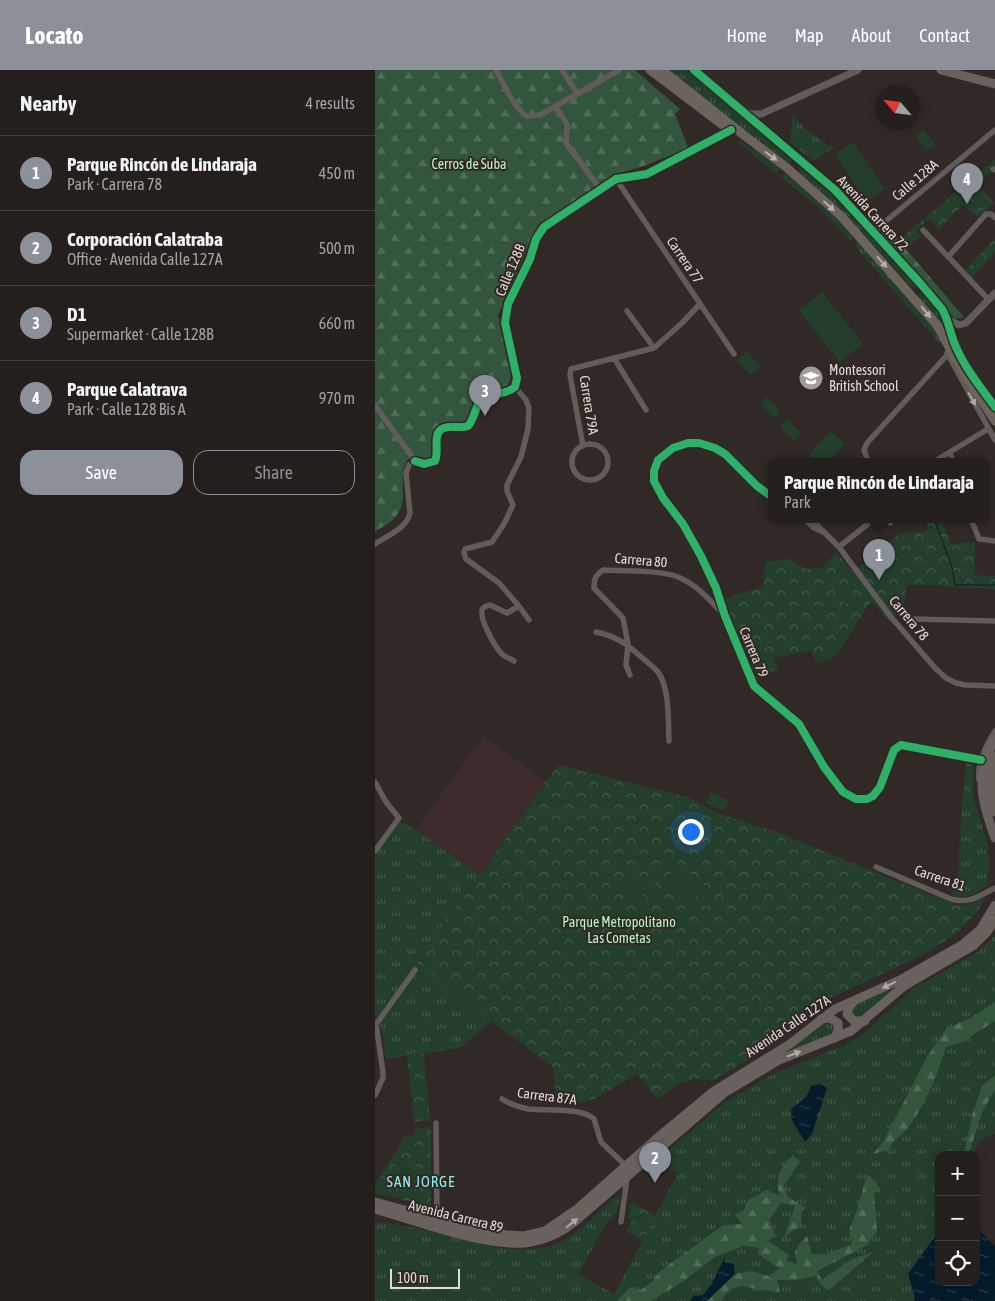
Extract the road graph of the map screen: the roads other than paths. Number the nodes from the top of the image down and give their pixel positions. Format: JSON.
{"nodes":[{"id":1,"x":496,"y":70,"type":"edge"},
{"id":2,"x":562,"y":70,"type":"edge"},
{"id":3,"x":619,"y":70,"type":"edge"},
{"id":4,"x":650,"y":70,"type":"edge"},
{"id":5,"x":662,"y":70,"type":"edge"},
{"id":6,"x":694,"y":70,"type":"edge"},
{"id":7,"x":857,"y":70,"type":"edge"},
{"id":8,"x":941,"y":70,"type":"edge"},
{"id":9,"x":995,"y":84,"type":"edge"},
{"id":10,"x":577,"y":93,"type":"junction"},
{"id":11,"x":555,"y":106,"type":"junction"},
{"id":12,"x":745,"y":112,"type":"junction"},
{"id":13,"x":761,"y":114,"type":"junction"},
{"id":14,"x":759,"y":124,"type":"junction"},
{"id":15,"x":731,"y":130,"type":"junction"},
{"id":16,"x":995,"y":130,"type":"edge"},
{"id":17,"x":745,"y":136,"type":"junction"},
{"id":18,"x":807,"y":166,"type":"junction"},
{"id":19,"x":797,"y":177,"type":"junction"},
{"id":20,"x":617,"y":179,"type":"junction"},
{"id":21,"x":601,"y":190,"type":"junction"},
{"id":22,"x":995,"y":218,"type":"edge"},
{"id":23,"x":923,"y":230,"type":"dead end"},
{"id":24,"x":874,"y":231,"type":"junction"},
{"id":25,"x":948,"y":257,"type":"junction"},
{"id":26,"x":920,"y":283,"type":"junction"},
{"id":27,"x":905,"y":287,"type":"junction"},
{"id":28,"x":995,"y":293,"type":"edge"},
{"id":29,"x":989,"y":300,"type":"junction"},
{"id":30,"x":700,"y":304,"type":"junction"},
{"id":31,"x":627,"y":310,"type":"dead end"},
{"id":32,"x":947,"y":319,"type":"junction"},
{"id":33,"x":945,"y":339,"type":"junction"},
{"id":34,"x":654,"y":348,"type":"junction"},
{"id":35,"x":734,"y":354,"type":"dead end"},
{"id":36,"x":948,"y":354,"type":"junction"},
{"id":37,"x":614,"y":358,"type":"junction"},
{"id":38,"x":515,"y":387,"type":"junction"},
{"id":39,"x":375,"y":405,"type":"edge"},
{"id":40,"x":995,"y":406,"type":"edge"},
{"id":41,"x":646,"y":410,"type":"dead end"},
{"id":42,"x":995,"y":420,"type":"edge"},
{"id":43,"x":988,"y":429,"type":"junction"},
{"id":44,"x":995,"y":440,"type":"edge"},
{"id":45,"x":583,"y":446,"type":"junction"},
{"id":46,"x":950,"y":452,"type":"junction"},
{"id":47,"x":867,"y":458,"type":"edge"},
{"id":48,"x":940,"y":458,"type":"edge"},
{"id":49,"x":952,"y":458,"type":"edge"},
{"id":50,"x":415,"y":461,"type":"junction"},
{"id":51,"x":768,"y":494,"type":"edge"},
{"id":52,"x":808,"y":523,"type":"edge"},
{"id":53,"x":815,"y":523,"type":"edge"},
{"id":54,"x":869,"y":523,"type":"edge"},
{"id":55,"x":973,"y":523,"type":"edge"},
{"id":56,"x":825,"y":532,"type":"junction"},
{"id":57,"x":995,"y":541,"type":"edge"},
{"id":58,"x":375,"y":544,"type":"edge"},
{"id":59,"x":839,"y":547,"type":"junction"},
{"id":60,"x":519,"y":606,"type":"junction"},
{"id":61,"x":725,"y":616,"type":"junction"},
{"id":62,"x":913,"y":619,"type":"dead end"},
{"id":63,"x":529,"y":620,"type":"dead end"},
{"id":64,"x":995,"y":621,"type":"edge"},
{"id":65,"x":596,"y":632,"type":"dead end"},
{"id":66,"x":628,"y":644,"type":"junction"},
{"id":67,"x":514,"y":661,"type":"dead end"},
{"id":68,"x":630,"y":675,"type":"dead end"},
{"id":69,"x":995,"y":686,"type":"edge"},
{"id":70,"x":995,"y":731,"type":"edge"},
{"id":71,"x":995,"y":739,"type":"edge"},
{"id":72,"x":669,"y":741,"type":"dead end"},
{"id":73,"x":995,"y":756,"type":"edge"},
{"id":74,"x":981,"y":760,"type":"junction"},
{"id":75,"x":375,"y":782,"type":"edge"},
{"id":76,"x":982,"y":792,"type":"junction"},
{"id":77,"x":995,"y":812,"type":"edge"},
{"id":78,"x":995,"y":838,"type":"edge"},
{"id":79,"x":375,"y":851,"type":"edge"},
{"id":80,"x":876,"y":867,"type":"dead end"},
{"id":81,"x":995,"y":888,"type":"edge"},
{"id":82,"x":995,"y":905,"type":"edge"},
{"id":83,"x":995,"y":920,"type":"edge"},
{"id":84,"x":415,"y":970,"type":"dead end"},
{"id":85,"x":857,"y":1000,"type":"junction"},
{"id":86,"x":821,"y":1019,"type":"junction"},
{"id":87,"x":865,"y":1021,"type":"junction"},
{"id":88,"x":375,"y":1025,"type":"edge"},
{"id":89,"x":835,"y":1038,"type":"junction"},
{"id":90,"x":375,"y":1095,"type":"edge"},
{"id":91,"x":502,"y":1099,"type":"dead end"},
{"id":92,"x":436,"y":1123,"type":"dead end"},
{"id":93,"x":627,"y":1170,"type":"junction"},
{"id":94,"x":375,"y":1202,"type":"edge"},
{"id":95,"x":375,"y":1209,"type":"edge"},
{"id":96,"x":437,"y":1219,"type":"junction"},
{"id":97,"x":621,"y":1222,"type":"dead end"}],
"edges":[{"from":1,"to":11,"type":"street"},
{"from":2,"to":10,"type":"street"},
{"from":3,"to":10,"type":"street"},
{"from":4,"to":15,"type":"highway","name":"Avenida Carrera 72"},
{"from":5,"to":17,"type":"highway","name":"Avenida Carrera 72"},
{"from":6,"to":12,"type":"highway","name":"Avenida Carrera 72"},
{"from":7,"to":13,"type":"street"},
{"from":8,"to":9,"type":"main road"},
{"from":10,"to":11,"type":"street"},
{"from":11,"to":21,"type":"street"},
{"from":12,"to":13,"type":"street"},
{"from":12,"to":14,"type":"highway","name":"Avenida Carrera 72"},
{"from":13,"to":14,"type":"street"},
{"from":14,"to":18,"type":"highway","name":"Avenida Carrera 72"},
{"from":15,"to":17,"type":"highway","name":"Avenida Carrera 72"},
{"from":15,"to":20,"type":"street","name":"Calle 128B"},
{"from":16,"to":24,"type":"street","name":"Calle 128A"},
{"from":17,"to":19,"type":"highway","name":"Avenida Carrera 72","one_way":true},
{"from":18,"to":19,"type":"highway"},
{"from":18,"to":24,"type":"highway","name":"Avenida Carrera 72"},
{"from":19,"to":27,"type":"highway","name":"Avenida Carrera 72","one_way":true},
{"from":20,"to":21,"type":"street","name":"Calle 128B"},
{"from":20,"to":30,"type":"street","name":"Carrera 77"},
{"from":21,"to":38,"type":"street","name":"Calle 128B"},
{"from":22,"to":25,"type":"street"},
{"from":23,"to":25,"type":"street"},
{"from":24,"to":26,"type":"highway","name":"Avenida Carrera 72"},
{"from":25,"to":29,"type":"street"},
{"from":26,"to":27,"type":"highway"},
{"from":26,"to":32,"type":"highway","name":"Avenida Carrera 72"},
{"from":27,"to":33,"type":"highway","name":"Avenida Carrera 72","one_way":true},
{"from":28,"to":29,"type":"street"},
{"from":29,"to":32,"type":"street"},
{"from":30,"to":34,"type":"street"},
{"from":30,"to":35,"type":"street","name":"Carrera 77"},
{"from":31,"to":34,"type":"street"},
{"from":32,"to":40,"type":"highway","name":"Avenida Carrera 72"},
{"from":33,"to":36,"type":"street","name":"Avenida Carrera 72"},
{"from":33,"to":42,"type":"highway","name":"Avenida Carrera 72"},
{"from":34,"to":37,"type":"street"},
{"from":36,"to":43,"type":"street","name":"Avenida Carrera 72","one_way":true},
{"from":36,"to":47,"type":"street"},
{"from":37,"to":41,"type":"street"},
{"from":37,"to":45,"type":"street","name":"Carrera 79A"},
{"from":38,"to":50,"type":"street"},
{"from":38,"to":60,"type":"street"},
{"from":39,"to":50,"type":"street"},
{"from":43,"to":44,"type":"street","name":"Avenida Carrera 72"},
{"from":43,"to":46,"type":"street"},
{"from":45,"to":45,"type":"street"},
{"from":46,"to":48,"type":"street"},
{"from":46,"to":49,"type":"street"},
{"from":50,"to":58,"type":"street"},
{"from":51,"to":61,"type":"street","name":"Carrera 79"},
{"from":52,"to":56,"type":"street","name":"Carrera 78"},
{"from":53,"to":56,"type":"street","name":"Carrera 78"},
{"from":54,"to":59,"type":"street"},
{"from":55,"to":57,"type":"street"},
{"from":56,"to":59,"type":"street","name":"Carrera 78"},
{"from":59,"to":69,"type":"street","name":"Carrera 78"},
{"from":60,"to":63,"type":"street"},
{"from":60,"to":67,"type":"street"},
{"from":61,"to":66,"type":"street","name":"Carrera 80"},
{"from":61,"to":74,"type":"street","name":"Carrera 79"},
{"from":62,"to":64,"type":"street"},
{"from":65,"to":66,"type":"street"},
{"from":66,"to":68,"type":"street","name":"Carrera 80"},
{"from":66,"to":72,"type":"street"},
{"from":70,"to":74,"type":"street"},
{"from":71,"to":76,"type":"main road"},
{"from":73,"to":77,"type":"main road"},
{"from":74,"to":76,"type":"street"},
{"from":75,"to":79,"type":"street"},
{"from":76,"to":78,"type":"main road"},
{"from":80,"to":81,"type":"street","name":"Carrera 81"},
{"from":82,"to":85,"type":"main road","name":"Avenida Calle 127A","one_way":true},
{"from":83,"to":87,"type":"main road","name":"Avenida Calle 127A"},
{"from":84,"to":88,"type":"street"},
{"from":85,"to":86,"type":"main road","name":"Avenida Calle 127A"},
{"from":85,"to":87,"type":"main road"},
{"from":86,"to":89,"type":"main road"},
{"from":86,"to":93,"type":"main road","name":"Avenida Calle 127A"},
{"from":87,"to":89,"type":"main road","name":"Avenida Calle 127A"},
{"from":88,"to":90,"type":"street"},
{"from":93,"to":89,"type":"main road","name":"Avenida Calle 127A","one_way":true},
{"from":91,"to":93,"type":"street","name":"Carrera 87A"},
{"from":92,"to":96,"type":"street"},
{"from":95,"to":93,"type":"main road","name":"Avenida Carrera 89","one_way":true},
{"from":93,"to":96,"type":"main road","name":"Avenida Carrera 89"},
{"from":93,"to":97,"type":"street"},
{"from":94,"to":96,"type":"main road","name":"Avenida Carrera 89"}]}
